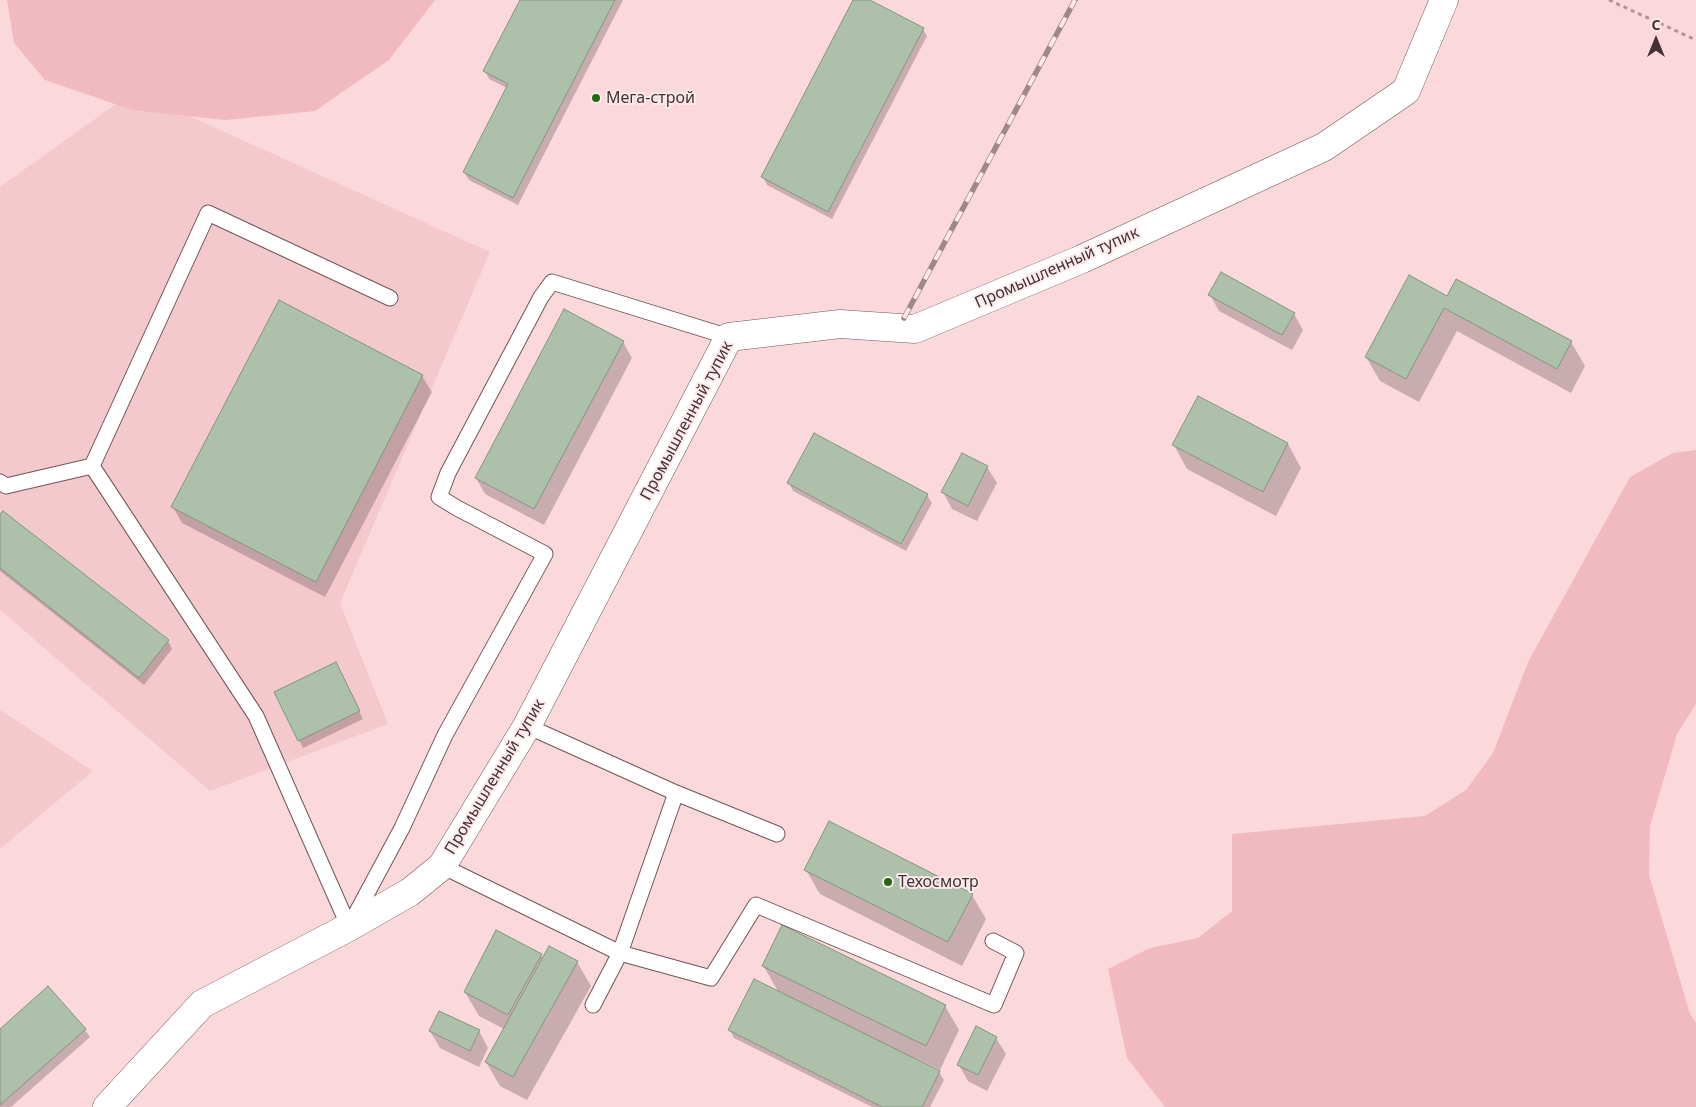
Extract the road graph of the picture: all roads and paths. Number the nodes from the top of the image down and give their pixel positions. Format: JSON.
{"nodes":[{"id":1,"x":1444,"y":0,"type":"edge"},
{"id":2,"x":1609,"y":0,"type":"edge"},
{"id":3,"x":1696,"y":40,"type":"edge"},
{"id":4,"x":390,"y":298,"type":"dead end"},
{"id":5,"x":729,"y":336,"type":"junction"},
{"id":6,"x":92,"y":466,"type":"junction"},
{"id":7,"x":0,"y":482,"type":"edge"},
{"id":8,"x":528,"y":726,"type":"junction"},
{"id":9,"x":676,"y":793,"type":"junction"},
{"id":10,"x":777,"y":834,"type":"dead end"},
{"id":11,"x":442,"y":866,"type":"junction"},
{"id":12,"x":349,"y":927,"type":"junction"},
{"id":13,"x":993,"y":942,"type":"dead end"},
{"id":14,"x":620,"y":952,"type":"junction"},
{"id":15,"x":593,"y":1004,"type":"dead end"},
{"id":16,"x":106,"y":1107,"type":"edge"}],
"edges":[{"from":1,"to":5,"type":"street","name":"Промышленный тупик"},
{"from":2,"to":3,"type":"path"},
{"from":4,"to":6,"type":"lane"},
{"from":5,"to":8,"type":"street","name":"Промышленный тупик"},
{"from":5,"to":12,"type":"lane"},
{"from":6,"to":7,"type":"lane"},
{"from":6,"to":12,"type":"lane"},
{"from":8,"to":9,"type":"lane"},
{"from":8,"to":11,"type":"street","name":"Промышленный тупик"},
{"from":9,"to":10,"type":"lane"},
{"from":9,"to":14,"type":"lane"},
{"from":11,"to":12,"type":"street","name":"Промышленный тупик"},
{"from":11,"to":14,"type":"lane"},
{"from":12,"to":16,"type":"street","name":"Промышленный тупик"},
{"from":13,"to":14,"type":"lane"},
{"from":14,"to":15,"type":"lane"}]}
